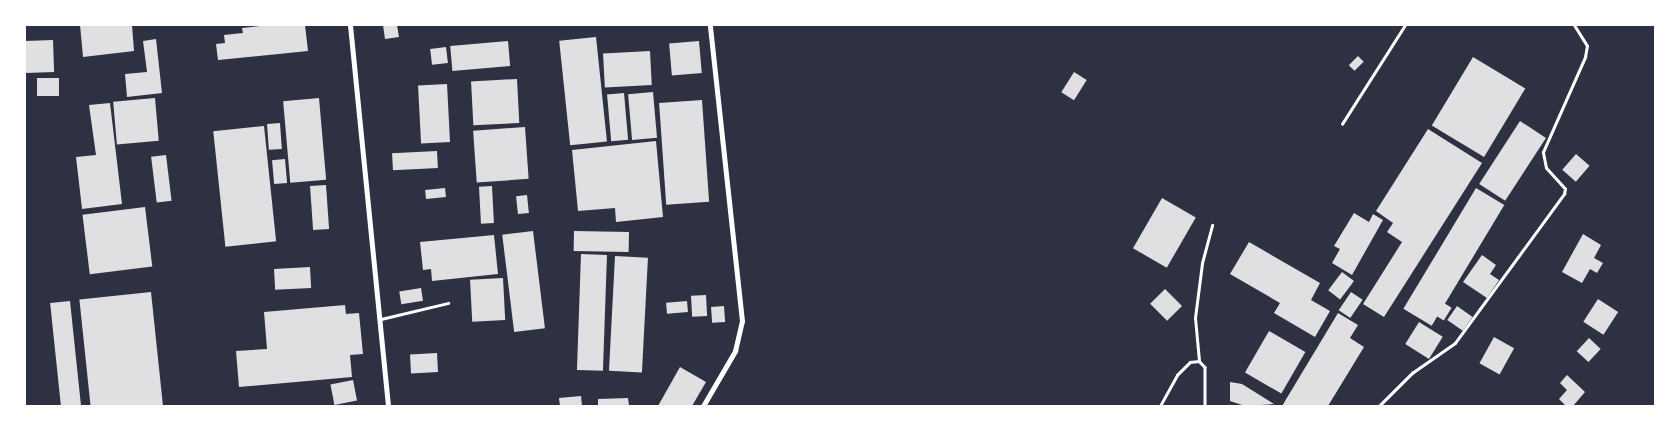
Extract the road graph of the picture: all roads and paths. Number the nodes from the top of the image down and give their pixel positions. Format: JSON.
{"nodes":[{"id":1,"x":350,"y":25,"type":"edge"},
{"id":2,"x":710,"y":25,"type":"edge"},
{"id":3,"x":1405,"y":25,"type":"edge"},
{"id":4,"x":1574,"y":25,"type":"edge"},
{"id":5,"x":1342,"y":124,"type":"dead end"},
{"id":6,"x":1212,"y":225,"type":"dead end"},
{"id":7,"x":448,"y":303,"type":"dead end"},
{"id":8,"x":379,"y":320,"type":"junction"},
{"id":9,"x":1199,"y":361,"type":"junction"},
{"id":10,"x":388,"y":406,"type":"edge"},
{"id":11,"x":703,"y":406,"type":"edge"},
{"id":12,"x":1160,"y":406,"type":"edge"},
{"id":13,"x":1205,"y":406,"type":"edge"},
{"id":14,"x":1380,"y":406,"type":"edge"}],
"edges":[{"from":1,"to":8,"type":"street"},
{"from":2,"to":11,"type":"street"},
{"from":3,"to":5,"type":"lane"},
{"from":4,"to":14,"type":"lane"},
{"from":6,"to":9,"type":"lane"},
{"from":7,"to":8,"type":"lane"},
{"from":8,"to":10,"type":"street"},
{"from":9,"to":12,"type":"lane"},
{"from":9,"to":13,"type":"lane"}]}
